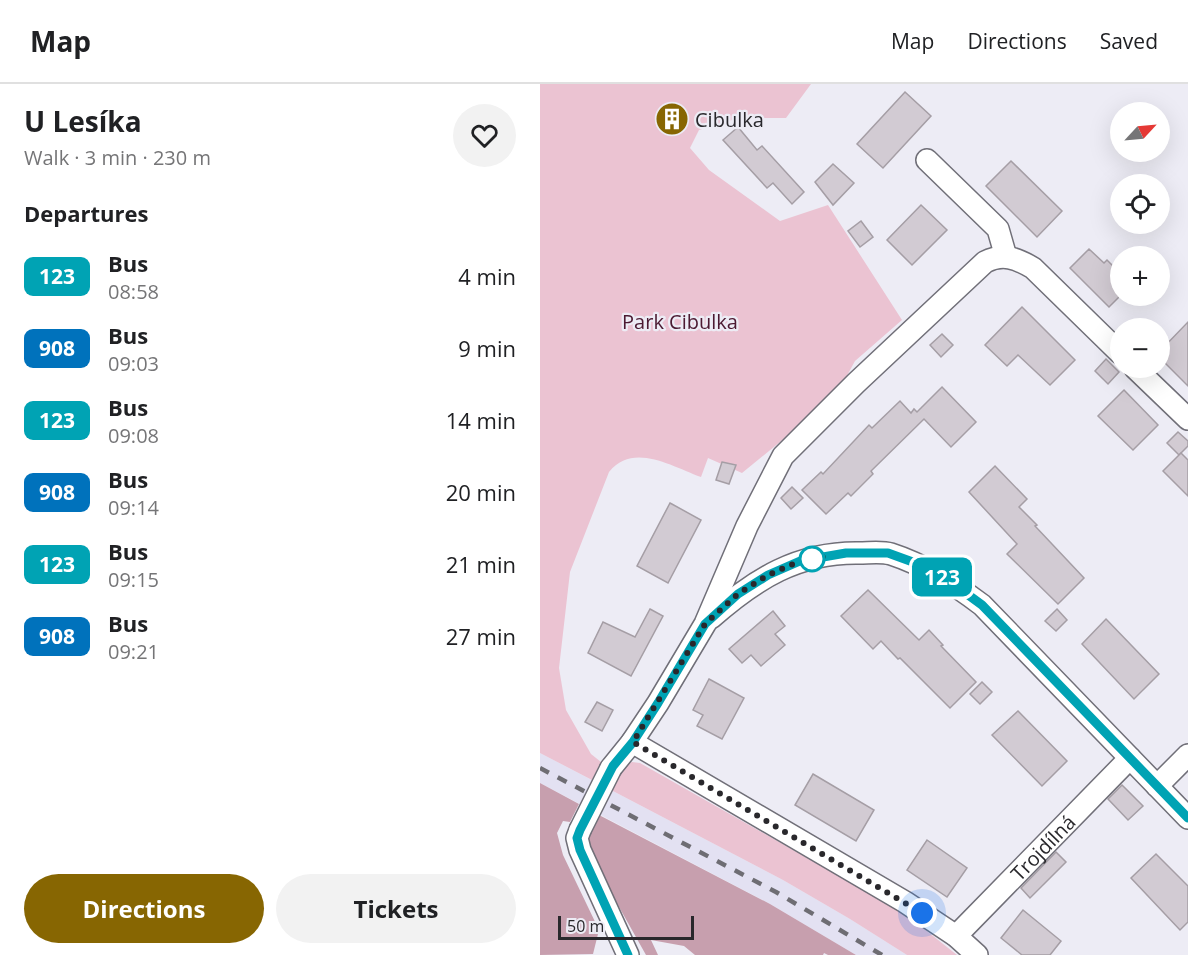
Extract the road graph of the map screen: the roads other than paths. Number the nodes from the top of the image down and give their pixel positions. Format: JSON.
{"nodes":[{"id":1,"x":927,"y":160,"type":"dead end"},
{"id":2,"x":1006,"y":257,"type":"junction"},
{"id":3,"x":1110,"y":343,"type":"edge"},
{"id":4,"x":1145,"y":378,"type":"edge"},
{"id":5,"x":1188,"y":419,"type":"edge"},
{"id":6,"x":705,"y":624,"type":"junction"},
{"id":7,"x":633,"y":742,"type":"junction"},
{"id":8,"x":1188,"y":755,"type":"edge"},
{"id":9,"x":1130,"y":758,"type":"junction"},
{"id":10,"x":1157,"y":786,"type":"junction"},
{"id":11,"x":1188,"y":818,"type":"edge"},
{"id":12,"x":956,"y":936,"type":"junction"},
{"id":13,"x":628,"y":955,"type":"edge"},
{"id":14,"x":977,"y":955,"type":"edge"}],
"edges":[{"from":1,"to":2,"type":"street"},
{"from":2,"to":3,"type":"street"},
{"from":2,"to":6,"type":"street"},
{"from":4,"to":5,"type":"street"},
{"from":6,"to":7,"type":"street"},
{"from":6,"to":9,"type":"street"},
{"from":7,"to":12,"type":"street"},
{"from":7,"to":13,"type":"street","bridge":true},
{"from":8,"to":10,"type":"street"},
{"from":9,"to":10,"type":"street"},
{"from":9,"to":12,"type":"street","name":"Trojdílná"},
{"from":10,"to":11,"type":"street"},
{"from":12,"to":14,"type":"street"}]}
